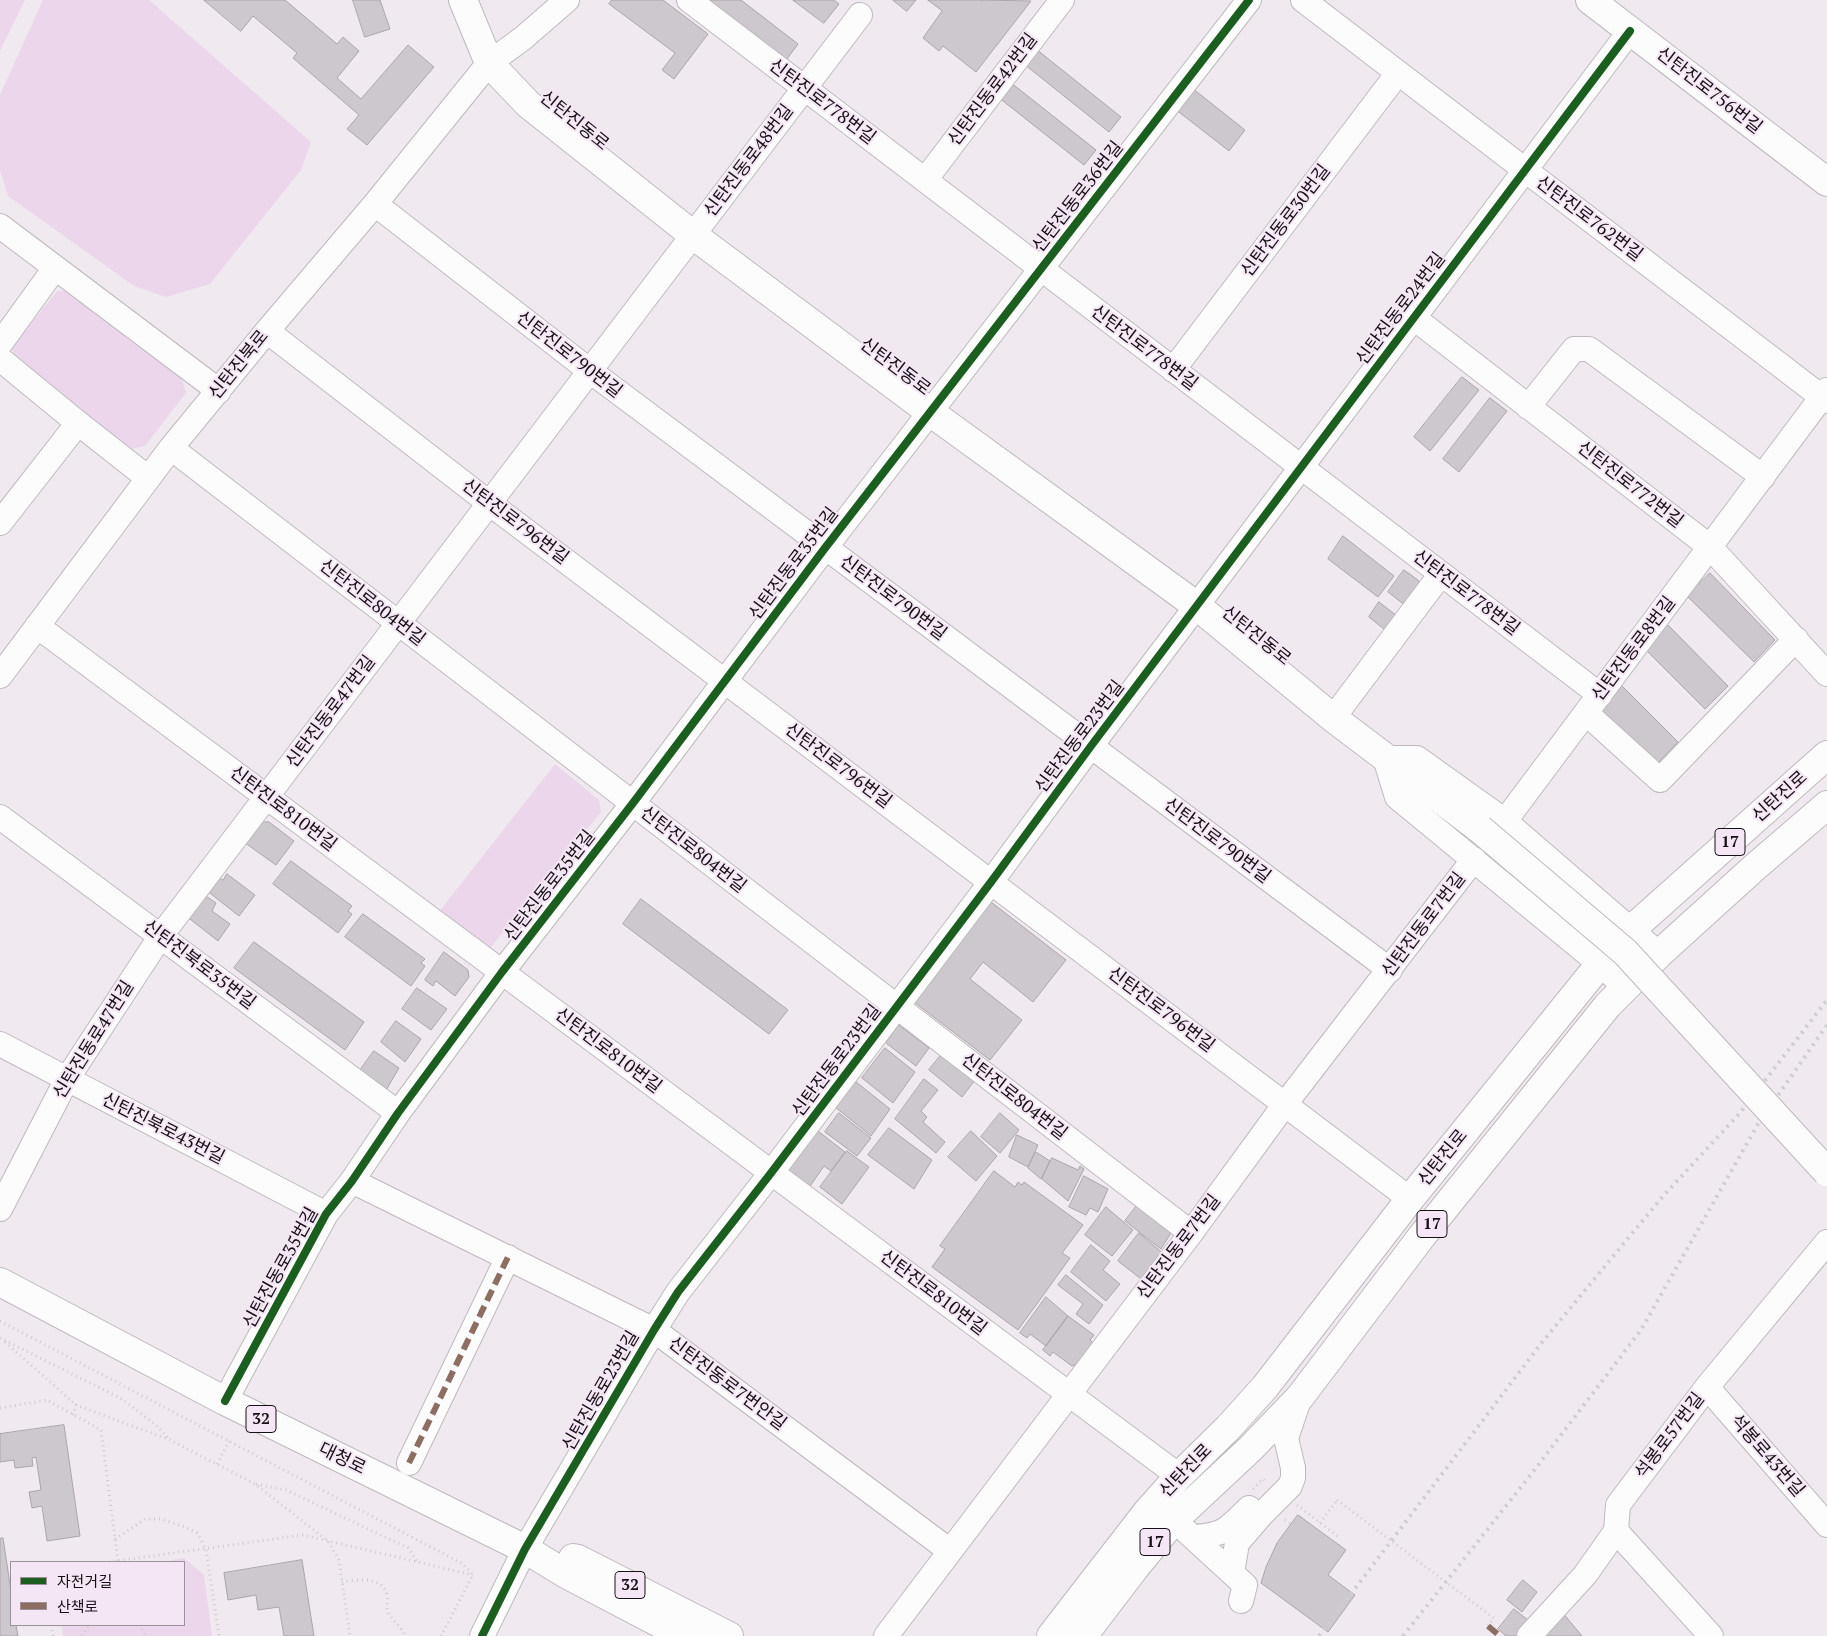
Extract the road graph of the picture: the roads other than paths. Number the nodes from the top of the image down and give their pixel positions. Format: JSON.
{"nodes":[{"id":1,"x":463,"y":0,"type":"edge"},
{"id":2,"x":567,"y":0,"type":"edge"},
{"id":3,"x":689,"y":0,"type":"edge"},
{"id":4,"x":1062,"y":0,"type":"edge"},
{"id":5,"x":1249,"y":0,"type":"edge"},
{"id":6,"x":1302,"y":0,"type":"edge"},
{"id":7,"x":1590,"y":0,"type":"edge"},
{"id":8,"x":860,"y":15,"type":"dead end"},
{"id":9,"x":1630,"y":30,"type":"junction"},
{"id":10,"x":489,"y":63,"type":"junction"},
{"id":11,"x":1398,"y":73,"type":"junction"},
{"id":12,"x":804,"y":88,"type":"junction"},
{"id":13,"x":1525,"y":170,"type":"junction"},
{"id":14,"x":925,"y":180,"type":"junction"},
{"id":15,"x":1827,"y":182,"type":"edge"},
{"id":16,"x":375,"y":204,"type":"junction"},
{"id":17,"x":0,"y":226,"type":"edge"},
{"id":18,"x":693,"y":235,"type":"junction"},
{"id":19,"x":55,"y":268,"type":"junction"},
{"id":20,"x":1041,"y":269,"type":"junction"},
{"id":21,"x":1414,"y":318,"type":"junction"},
{"id":22,"x":267,"y":331,"type":"junction"},
{"id":23,"x":0,"y":344,"type":"edge"},
{"id":24,"x":0,"y":359,"type":"edge"},
{"id":25,"x":1174,"y":370,"type":"junction"},
{"id":26,"x":590,"y":371,"type":"junction"},
{"id":27,"x":219,"y":391,"type":"junction"},
{"id":28,"x":1825,"y":396,"type":"edge"},
{"id":29,"x":1528,"y":407,"type":"junction"},
{"id":30,"x":930,"y":412,"type":"junction"},
{"id":31,"x":78,"y":423,"type":"junction"},
{"id":32,"x":172,"y":448,"type":"junction"},
{"id":33,"x":1301,"y":467,"type":"junction"},
{"id":34,"x":1762,"y":477,"type":"junction"},
{"id":35,"x":148,"y":478,"type":"junction"},
{"id":36,"x":489,"y":503,"type":"junction"},
{"id":37,"x":0,"y":523,"type":"edge"},
{"id":38,"x":1710,"y":547,"type":"junction"},
{"id":39,"x":825,"y":548,"type":"junction"},
{"id":40,"x":1441,"y":574,"type":"junction"},
{"id":41,"x":1197,"y":606,"type":"junction"},
{"id":42,"x":398,"y":623,"type":"junction"},
{"id":43,"x":37,"y":626,"type":"junction"},
{"id":44,"x":1796,"y":639,"type":"junction"},
{"id":45,"x":1827,"y":674,"type":"edge"},
{"id":46,"x":0,"y":676,"type":"edge"},
{"id":47,"x":725,"y":681,"type":"junction"},
{"id":48,"x":1593,"y":704,"type":"junction"},
{"id":49,"x":1333,"y":718,"type":"junction"},
{"id":50,"x":1091,"y":746,"type":"junction"},
{"id":51,"x":1827,"y":755,"type":"edge"},
{"id":52,"x":1386,"y":758,"type":"junction"},
{"id":53,"x":1792,"y":786,"type":"junction"},
{"id":54,"x":267,"y":797,"type":"junction"},
{"id":55,"x":632,"y":803,"type":"junction"},
{"id":56,"x":1827,"y":805,"type":"edge"},
{"id":57,"x":0,"y":817,"type":"edge"},
{"id":58,"x":1506,"y":821,"type":"junction"},
{"id":59,"x":1774,"y":850,"type":"junction"},
{"id":60,"x":1474,"y":859,"type":"junction"},
{"id":61,"x":991,"y":882,"type":"junction"},
{"id":62,"x":1632,"y":929,"type":"junction"},
{"id":63,"x":160,"y":937,"type":"junction"},
{"id":64,"x":1659,"y":954,"type":"junction"},
{"id":65,"x":1600,"y":964,"type":"junction"},
{"id":66,"x":1390,"y":970,"type":"junction"},
{"id":67,"x":502,"y":972,"type":"junction"},
{"id":68,"x":1625,"y":988,"type":"junction"},
{"id":69,"x":897,"y":1006,"type":"junction"},
{"id":70,"x":0,"y":1044,"type":"edge"},
{"id":71,"x":67,"y":1079,"type":"junction"},
{"id":72,"x":1285,"y":1104,"type":"junction"},
{"id":73,"x":398,"y":1113,"type":"junction"},
{"id":74,"x":772,"y":1172,"type":"junction"},
{"id":75,"x":1827,"y":1172,"type":"edge"},
{"id":76,"x":352,"y":1181,"type":"junction"},
{"id":77,"x":1410,"y":1199,"type":"junction"},
{"id":78,"x":0,"y":1209,"type":"edge"},
{"id":79,"x":326,"y":1214,"type":"junction"},
{"id":80,"x":1191,"y":1233,"type":"junction"},
{"id":81,"x":1827,"y":1242,"type":"edge"},
{"id":82,"x":508,"y":1257,"type":"junction"},
{"id":83,"x":0,"y":1282,"type":"edge"},
{"id":84,"x":654,"y":1330,"type":"junction"},
{"id":85,"x":1707,"y":1387,"type":"junction"},
{"id":86,"x":1068,"y":1394,"type":"junction"},
{"id":87,"x":1300,"y":1397,"type":"junction"},
{"id":88,"x":225,"y":1401,"type":"junction"},
{"id":89,"x":1286,"y":1438,"type":"junction"},
{"id":90,"x":409,"y":1463,"type":"dead end"},
{"id":91,"x":1179,"y":1476,"type":"junction"},
{"id":92,"x":1827,"y":1525,"type":"edge"},
{"id":93,"x":1183,"y":1528,"type":"junction"},
{"id":94,"x":1616,"y":1531,"type":"junction"},
{"id":95,"x":525,"y":1549,"type":"junction"},
{"id":96,"x":950,"y":1551,"type":"junction"},
{"id":97,"x":1232,"y":1573,"type":"junction"},
{"id":98,"x":1241,"y":1601,"type":"dead end"},
{"id":99,"x":482,"y":1636,"type":"edge"},
{"id":100,"x":684,"y":1636,"type":"edge"},
{"id":101,"x":729,"y":1636,"type":"edge"},
{"id":102,"x":886,"y":1636,"type":"edge"},
{"id":103,"x":1051,"y":1636,"type":"edge"},
{"id":104,"x":1083,"y":1636,"type":"edge"},
{"id":105,"x":1529,"y":1636,"type":"edge"},
{"id":106,"x":1711,"y":1636,"type":"edge"}],
"edges":[{"from":1,"to":10,"type":"main road","name":"신탄진동로"},
{"from":2,"to":10,"type":"street","name":"신탄진북로"},
{"from":3,"to":12,"type":"street","name":"신탄진로778번길"},
{"from":4,"to":14,"type":"street","name":"신탄진동로42번길"},
{"from":5,"to":20,"type":"street","name":"신탄진동로36번길"},
{"from":6,"to":11,"type":"street","name":"신탄진로762번길"},
{"from":7,"to":9,"type":"main road","name":"신탄진로756번길"},
{"from":8,"to":12,"type":"street","name":"신탄진동로48번길"},
{"from":9,"to":13,"type":"street","name":"신탄진동로24번길"},
{"from":9,"to":15,"type":"main road","name":"신탄진로756번길"},
{"from":10,"to":16,"type":"street","name":"신탄진북로"},
{"from":10,"to":18,"type":"main road","name":"신탄진동로"},
{"from":11,"to":13,"type":"street","name":"신탄진로762번길"},
{"from":11,"to":25,"type":"street","name":"신탄진동로30번길"},
{"from":12,"to":14,"type":"street","name":"신탄진로778번길"},
{"from":12,"to":18,"type":"street","name":"신탄진동로48번길"},
{"from":13,"to":21,"type":"street","name":"신탄진동로24번길"},
{"from":13,"to":28,"type":"street","name":"신탄진로762번길"},
{"from":14,"to":20,"type":"street","name":"신탄진로778번길"},
{"from":16,"to":22,"type":"street","name":"신탄진북로"},
{"from":16,"to":26,"type":"street","name":"신탄진로790번길"},
{"from":17,"to":19,"type":"street"},
{"from":18,"to":26,"type":"street","name":"신탄진동로47번길"},
{"from":18,"to":30,"type":"main road","name":"신탄진동로"},
{"from":19,"to":23,"type":"street"},
{"from":19,"to":27,"type":"street"},
{"from":20,"to":25,"type":"street","name":"신탄진로778번길"},
{"from":20,"to":30,"type":"street","name":"신탄진동로36번길"},
{"from":21,"to":29,"type":"street","name":"신탄진로772번길"},
{"from":21,"to":33,"type":"street","name":"신탄진동로24번길"},
{"from":22,"to":27,"type":"street","name":"신탄진북로"},
{"from":22,"to":36,"type":"street","name":"신탄진로796번길"},
{"from":24,"to":31,"type":"street"},
{"from":25,"to":33,"type":"street","name":"신탄진로778번길"},
{"from":26,"to":36,"type":"street","name":"신탄진동로47번길"},
{"from":26,"to":39,"type":"street","name":"신탄진로790번길"},
{"from":27,"to":32,"type":"street","name":"신탄진북로"},
{"from":28,"to":34,"type":"street","name":"신탄진동로8번길"},
{"from":29,"to":34,"type":"street"},
{"from":29,"to":38,"type":"street","name":"신탄진로772번길"},
{"from":30,"to":39,"type":"street","name":"신탄진동로35번길"},
{"from":30,"to":41,"type":"main road","name":"신탄진동로"},
{"from":31,"to":35,"type":"street"},
{"from":31,"to":37,"type":"street"},
{"from":32,"to":35,"type":"street","name":"신탄진북로"},
{"from":32,"to":42,"type":"street","name":"신탄진로804번길"},
{"from":33,"to":40,"type":"street","name":"신탄진로778번길"},
{"from":33,"to":41,"type":"street","name":"신탄진동로24번길"},
{"from":34,"to":38,"type":"street","name":"신탄진동로8번길"},
{"from":35,"to":43,"type":"street","name":"신탄진북로"},
{"from":36,"to":42,"type":"street","name":"신탄진동로47번길"},
{"from":36,"to":47,"type":"street","name":"신탄진로796번길"},
{"from":38,"to":44,"type":"street","name":"신탄진로772번길"},
{"from":38,"to":48,"type":"street","name":"신탄진동로8번길"},
{"from":39,"to":47,"type":"street","name":"신탄진동로35번길"},
{"from":39,"to":50,"type":"street","name":"신탄진로790번길"},
{"from":40,"to":48,"type":"street","name":"신탄진로778번길"},
{"from":40,"to":49,"type":"street"},
{"from":41,"to":49,"type":"main road","name":"신탄진동로"},
{"from":41,"to":50,"type":"street","name":"신탄진동로23번길"},
{"from":42,"to":54,"type":"street","name":"신탄진동로47번길"},
{"from":42,"to":55,"type":"street","name":"신탄진로804번길"},
{"from":43,"to":46,"type":"street","name":"신탄진북로"},
{"from":43,"to":54,"type":"street","name":"신탄진로810번길"},
{"from":44,"to":45,"type":"street","name":"신탄진로772번길"},
{"from":44,"to":48,"type":"street","name":"신탄진로778번길"},
{"from":47,"to":55,"type":"street","name":"신탄진동로35번길"},
{"from":47,"to":61,"type":"street","name":"신탄진로796번길"},
{"from":48,"to":58,"type":"street","name":"신탄진동로8번길"},
{"from":49,"to":52,"type":"main road","name":"신탄진동로"},
{"from":50,"to":61,"type":"street","name":"신탄진동로23번길"},
{"from":50,"to":66,"type":"street","name":"신탄진로790번길"},
{"from":51,"to":53,"type":"main road","name":"신탄진로","number":"17"},
{"from":52,"to":58,"type":"street"},
{"from":52,"to":60,"type":"street"},
{"from":52,"to":75,"type":"main road","name":"신탄진동로","bridge":true},
{"from":53,"to":59,"type":"main road"},
{"from":53,"to":62,"type":"main road","name":"신탄진로","number":"17"},
{"from":54,"to":63,"type":"street","name":"신탄진동로47번길"},
{"from":54,"to":67,"type":"street","name":"신탄진로810번길"},
{"from":55,"to":67,"type":"street","name":"신탄진동로35번길"},
{"from":55,"to":69,"type":"street","name":"신탄진로804번길"},
{"from":56,"to":59,"type":"main road","name":"신탄진로","number":"17"},
{"from":57,"to":63,"type":"street","name":"신탄진북로35번길"},
{"from":58,"to":62,"type":"street"},
{"from":59,"to":64,"type":"main road","name":"신탄진로","number":"17"},
{"from":60,"to":65,"type":"street"},
{"from":60,"to":66,"type":"street","name":"신탄진동로7번길"},
{"from":61,"to":69,"type":"street","name":"신탄진동로23번길"},
{"from":61,"to":72,"type":"street","name":"신탄진로796번길"},
{"from":62,"to":64,"type":"street"},
{"from":62,"to":65,"type":"main road","name":"신탄진로","number":"17"},
{"from":63,"to":71,"type":"street","name":"신탄진동로47번길"},
{"from":63,"to":73,"type":"street","name":"신탄진북로35번길"},
{"from":64,"to":68,"type":"main road","name":"신탄진로","number":"17"},
{"from":65,"to":68,"type":"street"},
{"from":65,"to":77,"type":"main road","name":"신탄진로","number":"17"},
{"from":66,"to":72,"type":"street","name":"신탄진동로7번길"},
{"from":67,"to":73,"type":"street","name":"신탄진동로35번길"},
{"from":67,"to":74,"type":"street","name":"신탄진로810번길"},
{"from":68,"to":87,"type":"main road","name":"신탄진로","number":"17"},
{"from":69,"to":74,"type":"street","name":"신탄진동로23번길"},
{"from":69,"to":80,"type":"street","name":"신탄진로804번길"},
{"from":70,"to":71,"type":"street","name":"신탄진북로43번길"},
{"from":71,"to":78,"type":"street","name":"신탄진동로47번길"},
{"from":71,"to":79,"type":"street","name":"신탄진북로43번길"},
{"from":72,"to":77,"type":"street","name":"신탄진로796번길"},
{"from":72,"to":80,"type":"street","name":"신탄진동로7번길"},
{"from":73,"to":76,"type":"street","name":"신탄진동로35번길"},
{"from":74,"to":84,"type":"street","name":"신탄진동로23번길"},
{"from":74,"to":86,"type":"street","name":"신탄진로810번길"},
{"from":76,"to":79,"type":"street","name":"신탄진동로35번길"},
{"from":76,"to":82,"type":"street","name":"신탄진동로7번안길"},
{"from":77,"to":91,"type":"main road","name":"신탄진로","number":"17"},
{"from":79,"to":88,"type":"street","name":"신탄진동로35번길"},
{"from":80,"to":86,"type":"street","name":"신탄진동로7번길"},
{"from":81,"to":85,"type":"street","name":"석봉로57번길"},
{"from":82,"to":84,"type":"street","name":"신탄진동로7번안길"},
{"from":82,"to":90,"type":"street"},
{"from":83,"to":88,"type":"main road","name":"대청로","number":"32"},
{"from":84,"to":95,"type":"street","name":"신탄진동로23번길"},
{"from":84,"to":96,"type":"street","name":"신탄진동로7번안길"},
{"from":85,"to":92,"type":"street","name":"석봉로43번길"},
{"from":85,"to":94,"type":"street","name":"석봉로57번길"},
{"from":86,"to":91,"type":"street","name":"신탄진로810번길"},
{"from":86,"to":96,"type":"street","name":"신탄진동로7번길"},
{"from":87,"to":89,"type":"street"},
{"from":87,"to":93,"type":"main road","name":"신탄진로","number":"17"},
{"from":88,"to":95,"type":"main road","name":"대청로","number":"32"},
{"from":89,"to":93,"type":"street"},
{"from":89,"to":97,"type":"street"},
{"from":91,"to":103,"type":"main road","name":"신탄진로","number":"17"},
{"from":93,"to":97,"type":"street"},
{"from":93,"to":104,"type":"main road","name":"신탄진로","number":"17"},
{"from":94,"to":105,"type":"street"},
{"from":94,"to":106,"type":"street"},
{"from":95,"to":99,"type":"street","name":"신탄진동로23번길"},
{"from":95,"to":100,"type":"main road","name":"대청로","number":"32"},
{"from":95,"to":101,"type":"main road","number":"32"},
{"from":96,"to":102,"type":"street","name":"신탄진동로7번길"},
{"from":97,"to":98,"type":"street"}]}
